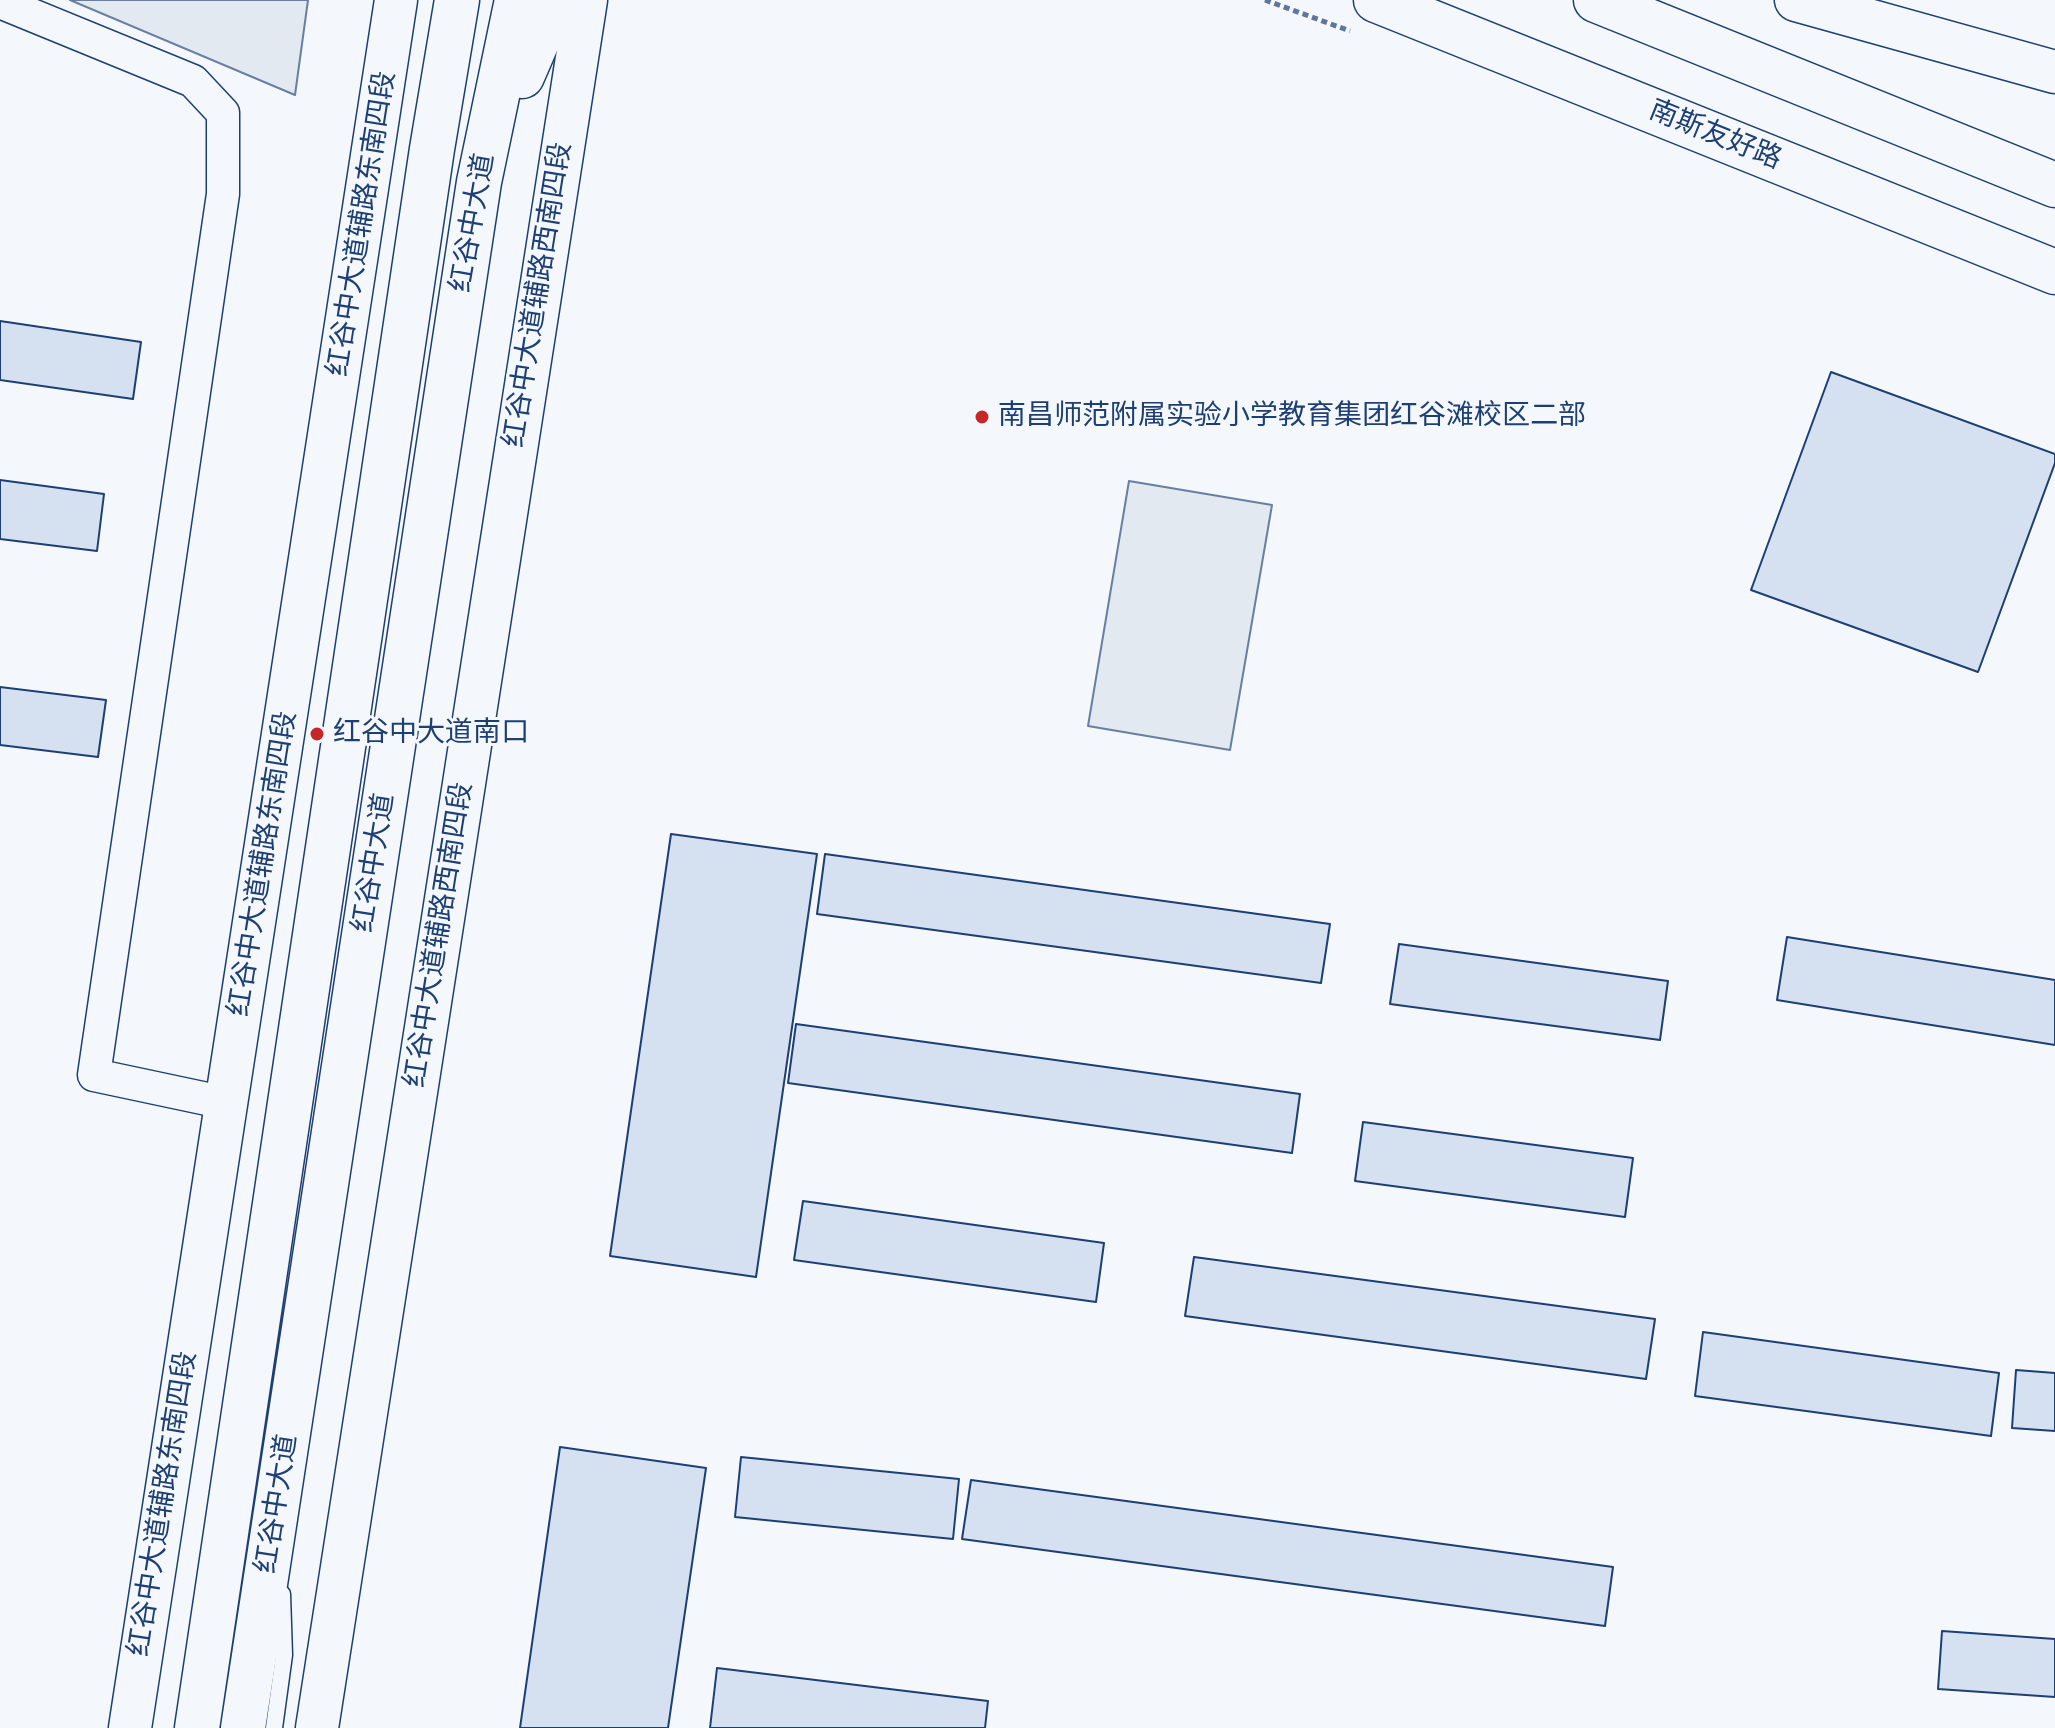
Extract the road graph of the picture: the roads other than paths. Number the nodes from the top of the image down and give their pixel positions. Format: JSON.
{"nodes":[{"id":1,"x":396,"y":0,"type":"edge"},
{"id":2,"x":433,"y":0,"type":"edge"},
{"id":3,"x":457,"y":0,"type":"edge"},
{"id":4,"x":517,"y":0,"type":"edge"},
{"id":5,"x":555,"y":0,"type":"edge"},
{"id":6,"x":586,"y":0,"type":"edge"},
{"id":7,"x":1376,"y":0,"type":"edge"},
{"id":8,"x":1596,"y":0,"type":"edge"},
{"id":9,"x":1796,"y":0,"type":"edge"},
{"id":10,"x":0,"y":2,"type":"edge"},
{"id":11,"x":2055,"y":72,"type":"edge"},
{"id":12,"x":432,"y":149,"type":"junction"},
{"id":13,"x":479,"y":182,"type":"junction"},
{"id":14,"x":2055,"y":185,"type":"edge"},
{"id":15,"x":2055,"y":272,"type":"edge"},
{"id":16,"x":226,"y":1103,"type":"junction"},
{"id":17,"x":242,"y":1426,"type":"junction"},
{"id":18,"x":288,"y":1435,"type":"junction"},
{"id":19,"x":278,"y":1498,"type":"junction"},
{"id":20,"x":130,"y":1728,"type":"edge"},
{"id":21,"x":197,"y":1728,"type":"edge"},
{"id":22,"x":243,"y":1728,"type":"edge"},
{"id":23,"x":274,"y":1728,"type":"edge"},
{"id":24,"x":317,"y":1728,"type":"edge"}],
"edges":[{"from":1,"to":16,"type":"street","name":"红谷中大道辅路东南四段"},
{"from":2,"to":12,"type":"main road"},
{"from":3,"to":12,"type":"main road","name":"红谷中大道"},
{"from":4,"to":13,"type":"main road","name":"红谷中大道"},
{"from":5,"to":13,"type":"main road"},
{"from":6,"to":24,"type":"street","name":"红谷中大道辅路西南四段"},
{"from":7,"to":15,"type":"main road","name":"南斯友好路"},
{"from":8,"to":14,"type":"main road"},
{"from":9,"to":11,"type":"street"},
{"from":10,"to":16,"type":"street"},
{"from":12,"to":17,"type":"main road","name":"红谷中大道"},
{"from":13,"to":18,"type":"main road","name":"红谷中大道"},
{"from":16,"to":20,"type":"street","name":"红谷中大道辅路东南四段"},
{"from":17,"to":18,"type":"street"},
{"from":17,"to":21,"type":"main road","name":"红谷中大道"},
{"from":18,"to":19,"type":"main road","name":"红谷中大道"},
{"from":19,"to":22,"type":"main road","name":"红谷中大道"},
{"from":19,"to":23,"type":"lane"}]}
